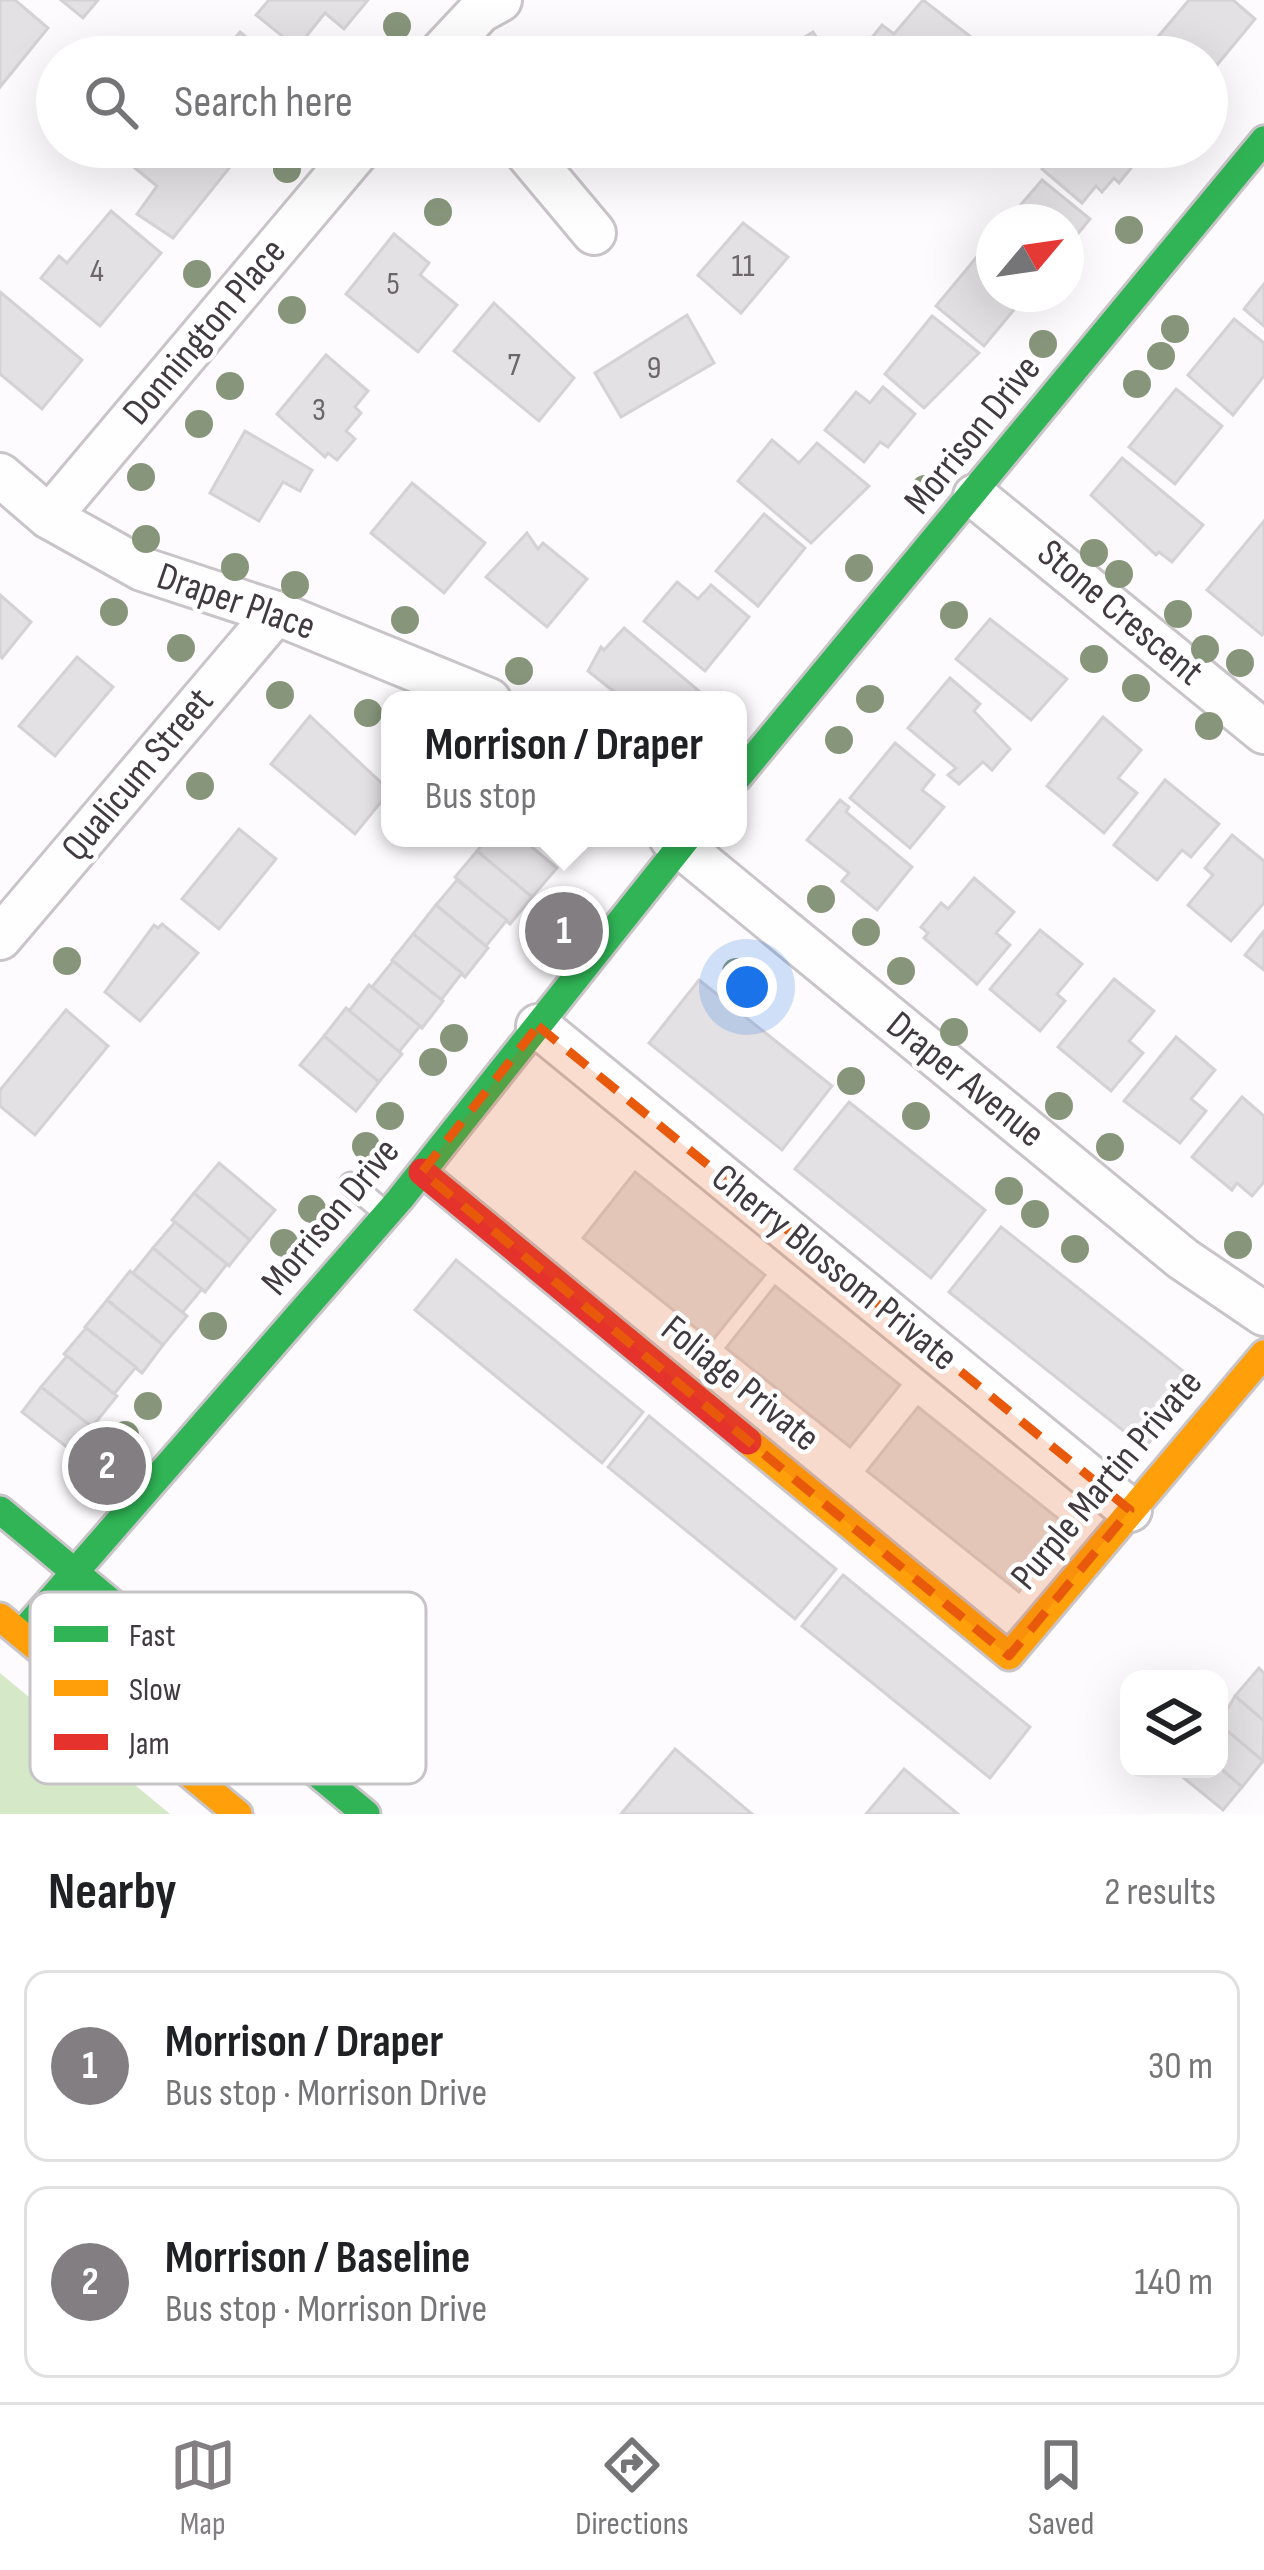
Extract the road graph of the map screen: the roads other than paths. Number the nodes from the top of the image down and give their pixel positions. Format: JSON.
{"nodes":[{"id":1,"x":500,"y":0,"type":"edge"},
{"id":2,"x":458,"y":36,"type":"edge"},
{"id":3,"x":1264,"y":142,"type":"edge"},
{"id":4,"x":343,"y":168,"type":"edge"},
{"id":5,"x":540,"y":168,"type":"edge"},
{"id":6,"x":594,"y":233,"type":"dead end"},
{"id":7,"x":0,"y":476,"type":"edge"},
{"id":8,"x":975,"y":496,"type":"junction"},
{"id":9,"x":49,"y":517,"type":"junction"},
{"id":10,"x":276,"y":613,"type":"junction"},
{"id":11,"x":466,"y":691,"type":"edge"},
{"id":12,"x":1264,"y":733,"type":"edge"},
{"id":13,"x":747,"y":766,"type":"edge"},
{"id":14,"x":675,"y":847,"type":"edge"},
{"id":15,"x":687,"y":847,"type":"edge"},
{"id":16,"x":0,"y":938,"type":"edge"},
{"id":17,"x":538,"y":1026,"type":"junction"},
{"id":18,"x":422,"y":1172,"type":"junction"},
{"id":19,"x":351,"y":1184,"type":"dead end"},
{"id":20,"x":387,"y":1214,"type":"junction"},
{"id":21,"x":1264,"y":1314,"type":"edge"},
{"id":22,"x":1264,"y":1354,"type":"edge"},
{"id":23,"x":0,"y":1510,"type":"edge"},
{"id":24,"x":1130,"y":1510,"type":"junction"},
{"id":25,"x":77,"y":1571,"type":"junction"},
{"id":26,"x":51,"y":1592,"type":"edge"},
{"id":27,"x":102,"y":1592,"type":"edge"},
{"id":28,"x":1010,"y":1656,"type":"joint"},
{"id":29,"x":202,"y":1784,"type":"edge"},
{"id":30,"x":330,"y":1784,"type":"edge"},
{"id":31,"x":238,"y":1814,"type":"edge"},
{"id":32,"x":366,"y":1814,"type":"edge"}],
"edges":[{"from":1,"to":2,"type":"street"},
{"from":3,"to":8,"type":"street","name":"Morrison Drive"},
{"from":4,"to":9,"type":"street","name":"Donnington Place"},
{"from":5,"to":6,"type":"street"},
{"from":7,"to":9,"type":"street","name":"Draper Place"},
{"from":8,"to":12,"type":"street","name":"Stone Crescent"},
{"from":8,"to":13,"type":"street","name":"Morrison Drive"},
{"from":9,"to":10,"type":"street","name":"Draper Place"},
{"from":10,"to":11,"type":"street","name":"Draper Place"},
{"from":10,"to":16,"type":"street","name":"Qualicum Street"},
{"from":14,"to":17,"type":"street","name":"Morrison Drive"},
{"from":15,"to":21,"type":"street","name":"Draper Avenue"},
{"from":17,"to":18,"type":"street","name":"Morrison Drive"},
{"from":17,"to":24,"type":"street","name":"Cherry Blossom Private"},
{"from":18,"to":20,"type":"street","name":"Morrison Drive"},
{"from":18,"to":28,"type":"street","name":"Foliage Private"},
{"from":19,"to":20,"type":"lane"},
{"from":20,"to":25,"type":"street","name":"Morrison Drive"},
{"from":22,"to":24,"type":"street","name":"Purple Martin Private"},
{"from":23,"to":25,"type":"street"},
{"from":24,"to":28,"type":"street","name":"Purple Martin Private"},
{"from":25,"to":26,"type":"street","name":"Morrison Drive"},
{"from":25,"to":27,"type":"street"},
{"from":29,"to":31,"type":"street"},
{"from":30,"to":32,"type":"street"}]}
